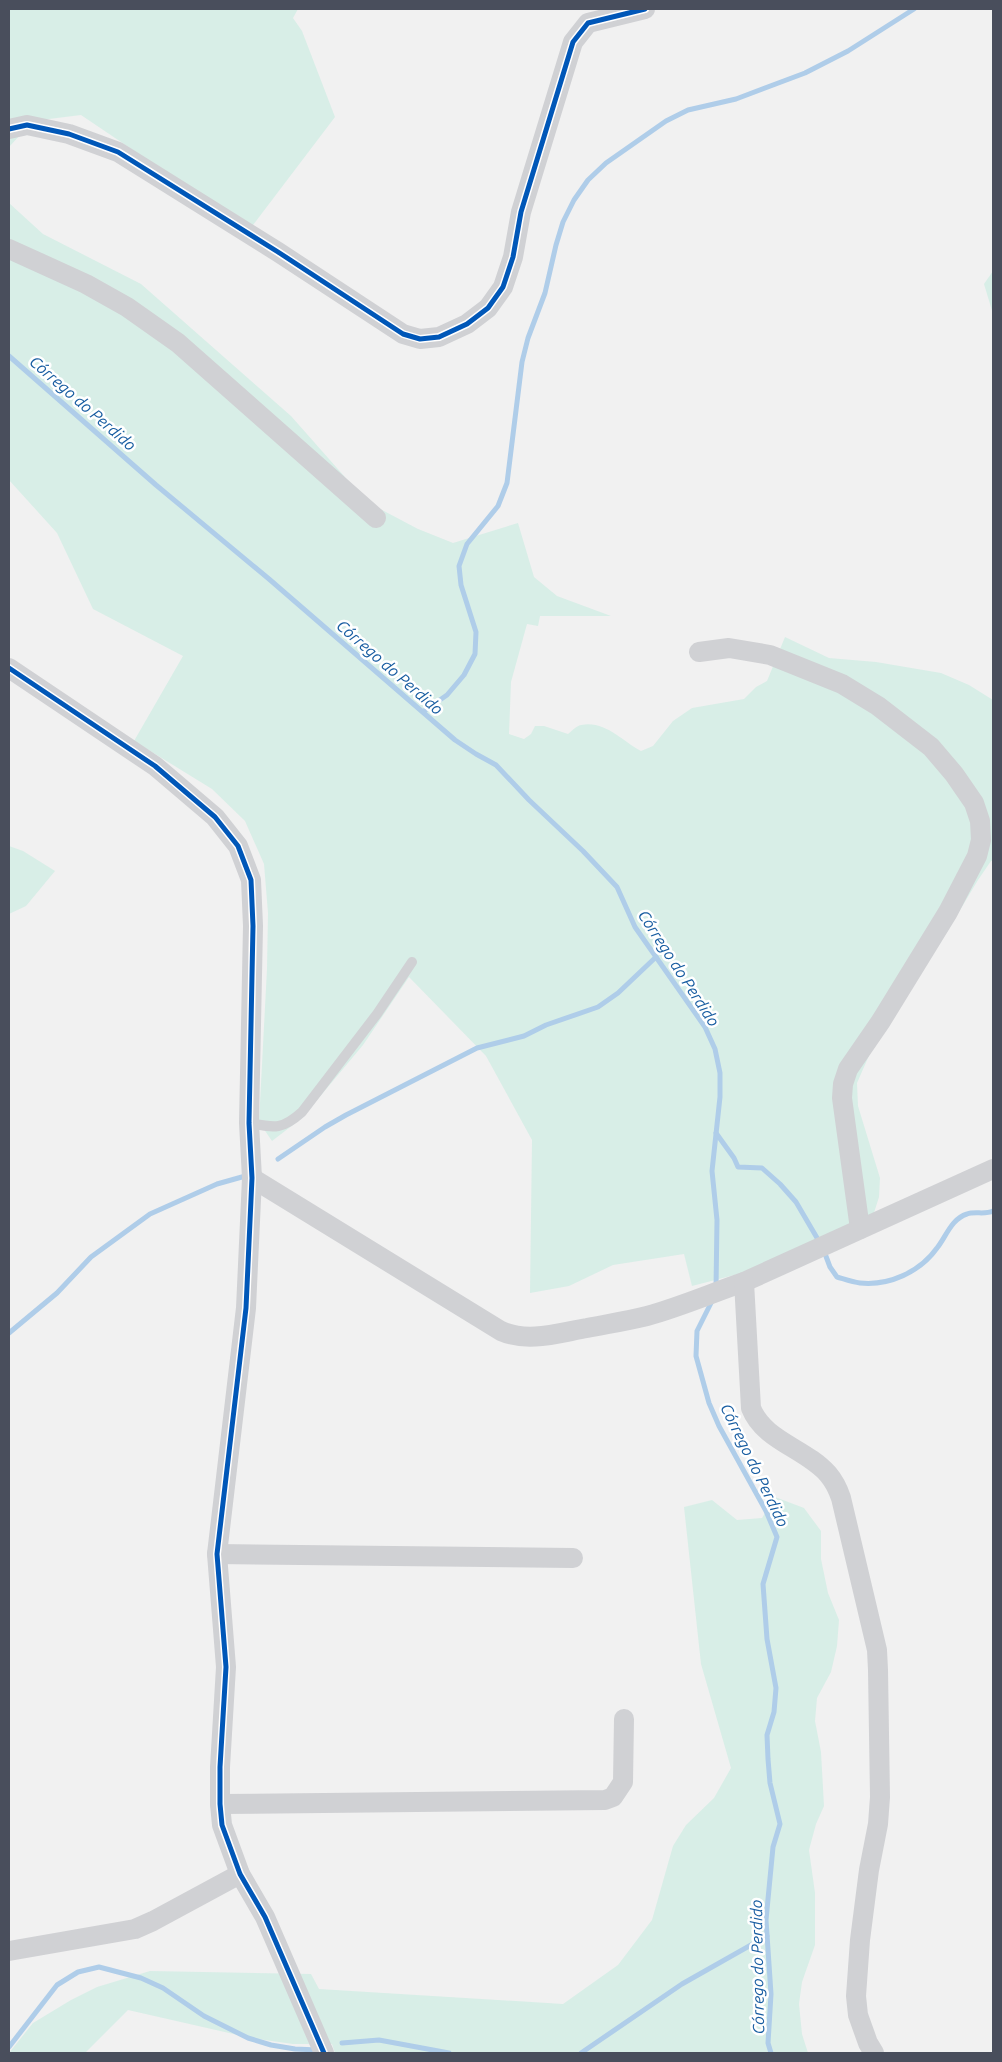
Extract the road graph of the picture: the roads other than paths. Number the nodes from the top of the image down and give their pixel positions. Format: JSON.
{"nodes":[{"id":1,"x":645,"y":9,"type":"edge"},
{"id":2,"x":9,"y":129,"type":"edge"},
{"id":3,"x":9,"y":249,"type":"edge"},
{"id":4,"x":376,"y":518,"type":"dead end"},
{"id":5,"x":699,"y":652,"type":"dead end"},
{"id":6,"x":9,"y":668,"type":"edge"},
{"id":7,"x":412,"y":962,"type":"dead end"},
{"id":8,"x":249,"y":1123,"type":"junction"},
{"id":9,"x":993,"y":1169,"type":"edge"},
{"id":10,"x":252,"y":1178,"type":"junction"},
{"id":11,"x":860,"y":1229,"type":"junction"},
{"id":12,"x":744,"y":1282,"type":"junction"},
{"id":13,"x":217,"y":1554,"type":"junction"},
{"id":14,"x":573,"y":1558,"type":"dead end"},
{"id":15,"x":624,"y":1719,"type":"dead end"},
{"id":16,"x":220,"y":1804,"type":"junction"},
{"id":17,"x":240,"y":1874,"type":"junction"},
{"id":18,"x":9,"y":1951,"type":"edge"},
{"id":19,"x":324,"y":2053,"type":"edge"},
{"id":20,"x":874,"y":2053,"type":"edge"}],
"edges":[{"from":1,"to":2,"type":"street"},
{"from":3,"to":4,"type":"street"},
{"from":5,"to":11,"type":"street"},
{"from":6,"to":8,"type":"street"},
{"from":7,"to":8,"type":"lane"},
{"from":8,"to":10,"type":"street"},
{"from":9,"to":11,"type":"street"},
{"from":10,"to":12,"type":"street"},
{"from":10,"to":13,"type":"street"},
{"from":11,"to":12,"type":"street"},
{"from":12,"to":20,"type":"street"},
{"from":13,"to":14,"type":"street"},
{"from":13,"to":16,"type":"street"},
{"from":15,"to":16,"type":"street"},
{"from":16,"to":17,"type":"street"},
{"from":17,"to":18,"type":"street"},
{"from":17,"to":19,"type":"street"}]}
